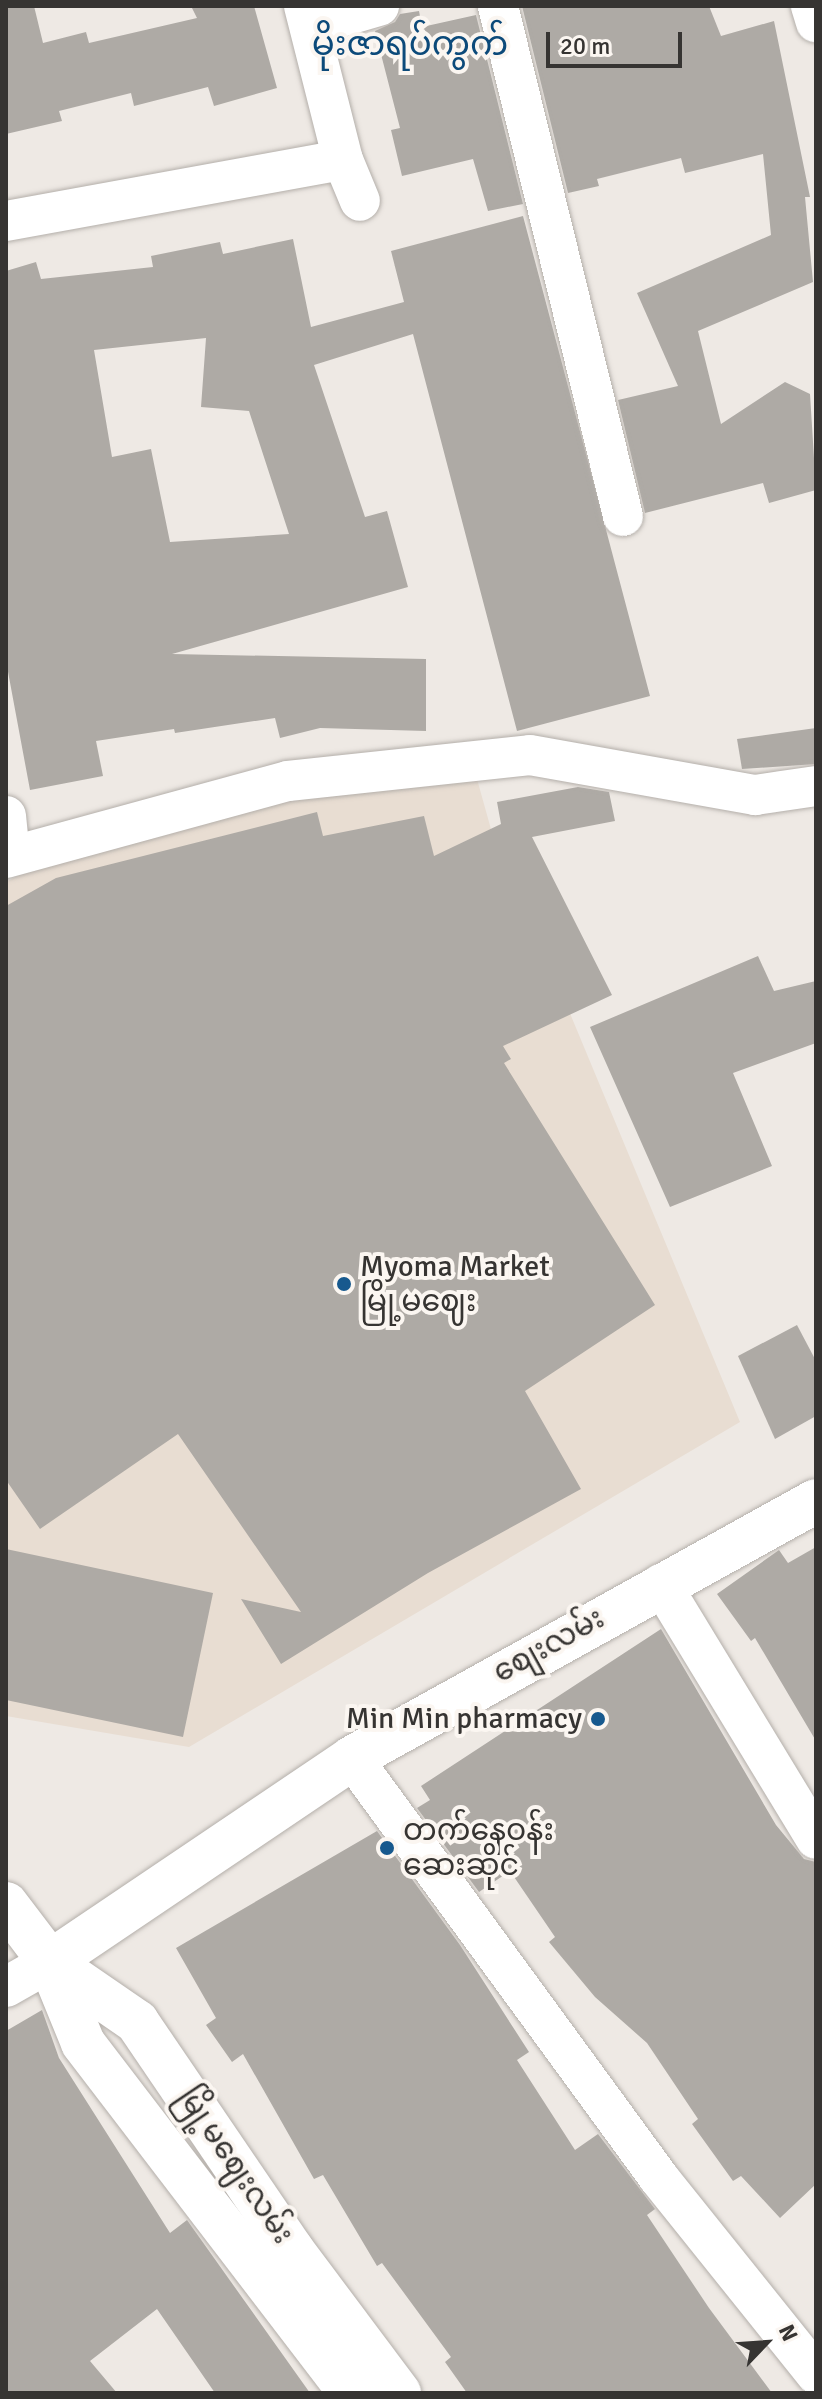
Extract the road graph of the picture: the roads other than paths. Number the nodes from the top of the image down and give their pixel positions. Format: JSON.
{"nodes":[{"id":1,"x":379,"y":6,"type":"edge"},
{"id":2,"x":498,"y":6,"type":"edge"},
{"id":3,"x":811,"y":6,"type":"edge"},
{"id":4,"x":307,"y":16,"type":"edge"},
{"id":5,"x":816,"y":22,"type":"edge"},
{"id":6,"x":343,"y":160,"type":"junction"},
{"id":7,"x":360,"y":201,"type":"dead end"},
{"id":8,"x":6,"y":221,"type":"edge"},
{"id":9,"x":623,"y":516,"type":"dead end"},
{"id":10,"x":816,"y":786,"type":"edge"},
{"id":11,"x":6,"y":816,"type":"edge"},
{"id":12,"x":8,"y":857,"type":"edge"},
{"id":13,"x":816,"y":1501,"type":"edge"},
{"id":14,"x":661,"y":1584,"type":"junction"},
{"id":15,"x":352,"y":1758,"type":"junction"},
{"id":16,"x":816,"y":1839,"type":"edge"},
{"id":17,"x":6,"y":1904,"type":"edge"},
{"id":18,"x":50,"y":1962,"type":"junction"},
{"id":19,"x":6,"y":1987,"type":"edge"},
{"id":20,"x":816,"y":2374,"type":"edge"},
{"id":21,"x":351,"y":2393,"type":"edge"},
{"id":22,"x":399,"y":2393,"type":"edge"}],
"edges":[{"from":1,"to":4,"type":"street"},
{"from":2,"to":9,"type":"street"},
{"from":3,"to":5,"type":"street"},
{"from":4,"to":6,"type":"street"},
{"from":6,"to":7,"type":"street"},
{"from":6,"to":8,"type":"street"},
{"from":10,"to":12,"type":"street"},
{"from":11,"to":12,"type":"street"},
{"from":13,"to":14,"type":"main road","name":"စျေးလမ်း"},
{"from":14,"to":15,"type":"main road","name":"စျေးလမ်း"},
{"from":14,"to":16,"type":"street"},
{"from":15,"to":18,"type":"main road","name":"စျေးလမ်း"},
{"from":15,"to":20,"type":"street"},
{"from":17,"to":18,"type":"main road","name":"မြို့မဈေးလမ်း"},
{"from":18,"to":19,"type":"street"},
{"from":18,"to":21,"type":"main road","name":"မြို့မဈေးလမ်း"},
{"from":18,"to":22,"type":"main road","name":"မြို့မဈေးလမ်း"}]}
